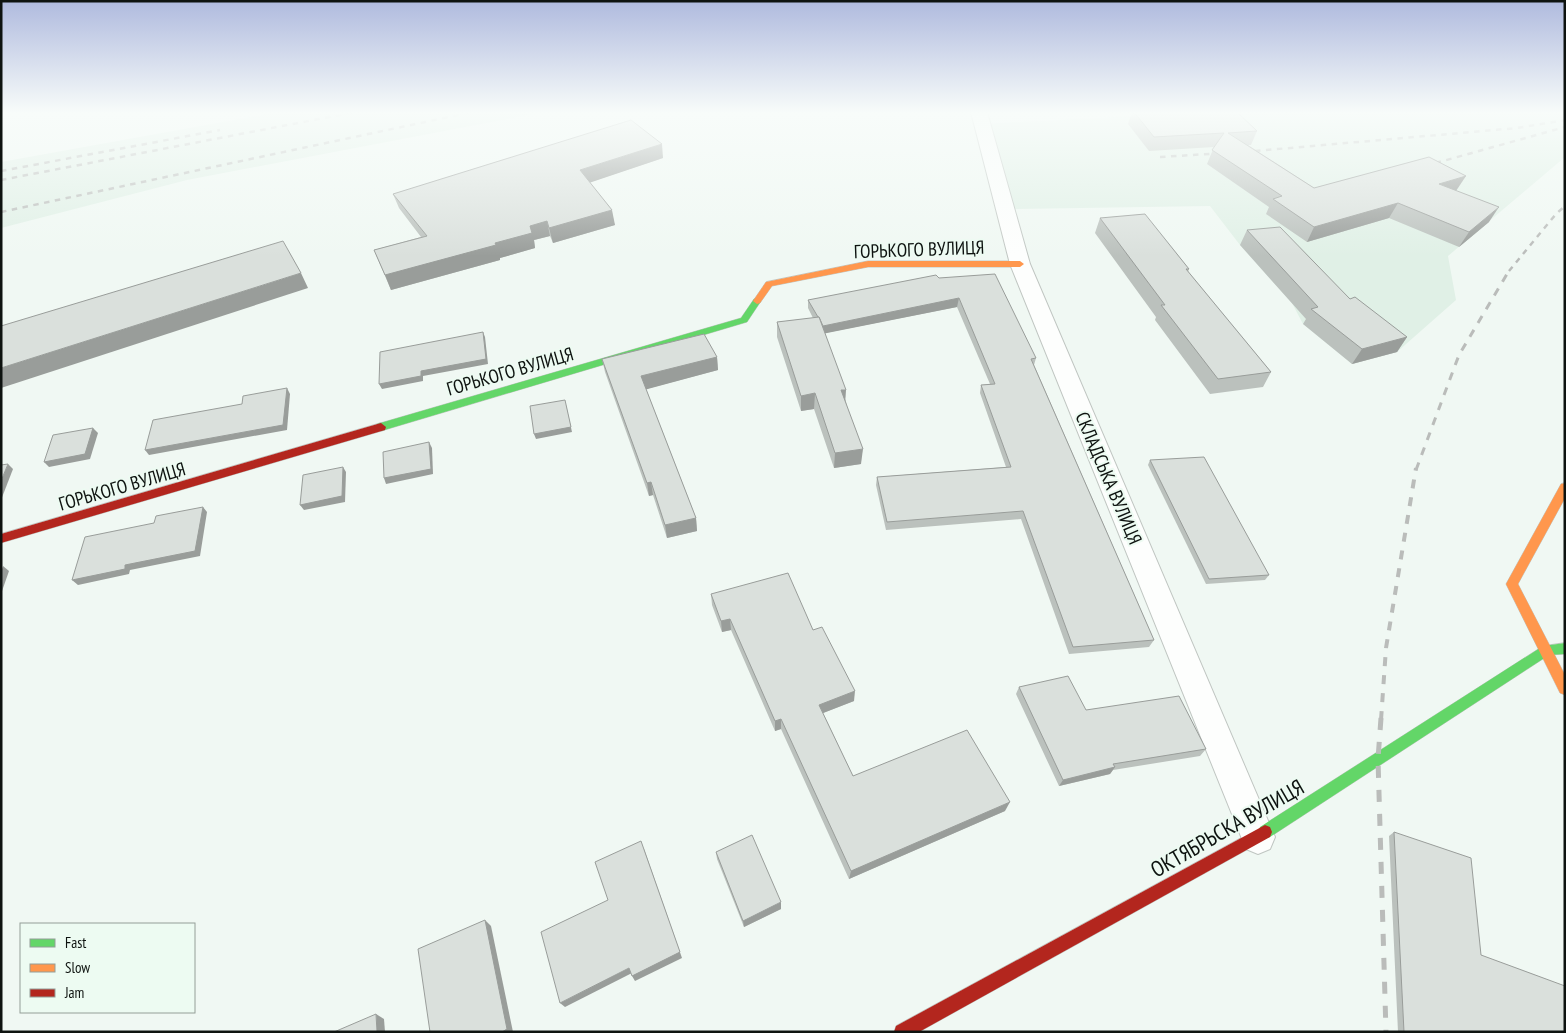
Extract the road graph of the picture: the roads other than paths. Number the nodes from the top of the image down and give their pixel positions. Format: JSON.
{"nodes":[{"id":1,"x":992,"y":160,"type":"edge"},
{"id":2,"x":1020,"y":264,"type":"junction"},
{"id":3,"x":1565,"y":487,"type":"edge"},
{"id":4,"x":1,"y":539,"type":"edge"},
{"id":5,"x":1565,"y":648,"type":"edge"},
{"id":6,"x":1547,"y":650,"type":"junction"},
{"id":7,"x":1565,"y":689,"type":"edge"},
{"id":8,"x":1258,"y":837,"type":"junction"},
{"id":9,"x":902,"y":1032,"type":"edge"}],
"edges":[{"from":1,"to":2,"type":"street","name":"СКЛАДСЬКА ВУЛИЦЯ"},
{"from":2,"to":4,"type":"street","name":"ГОРЬКОГО ВУЛИЦЯ"},
{"from":2,"to":8,"type":"street","name":"СКЛАДСЬКА ВУЛИЦЯ"},
{"from":3,"to":6,"type":"street"},
{"from":5,"to":6,"type":"street","name":"ОКТЯБРЬСКА ВУЛИЦЯ"},
{"from":6,"to":7,"type":"street"},
{"from":6,"to":8,"type":"street","name":"ОКТЯБРЬСКА ВУЛИЦЯ"},
{"from":8,"to":9,"type":"street","name":"ОКТЯБРЬСКА ВУЛИЦЯ"}]}
